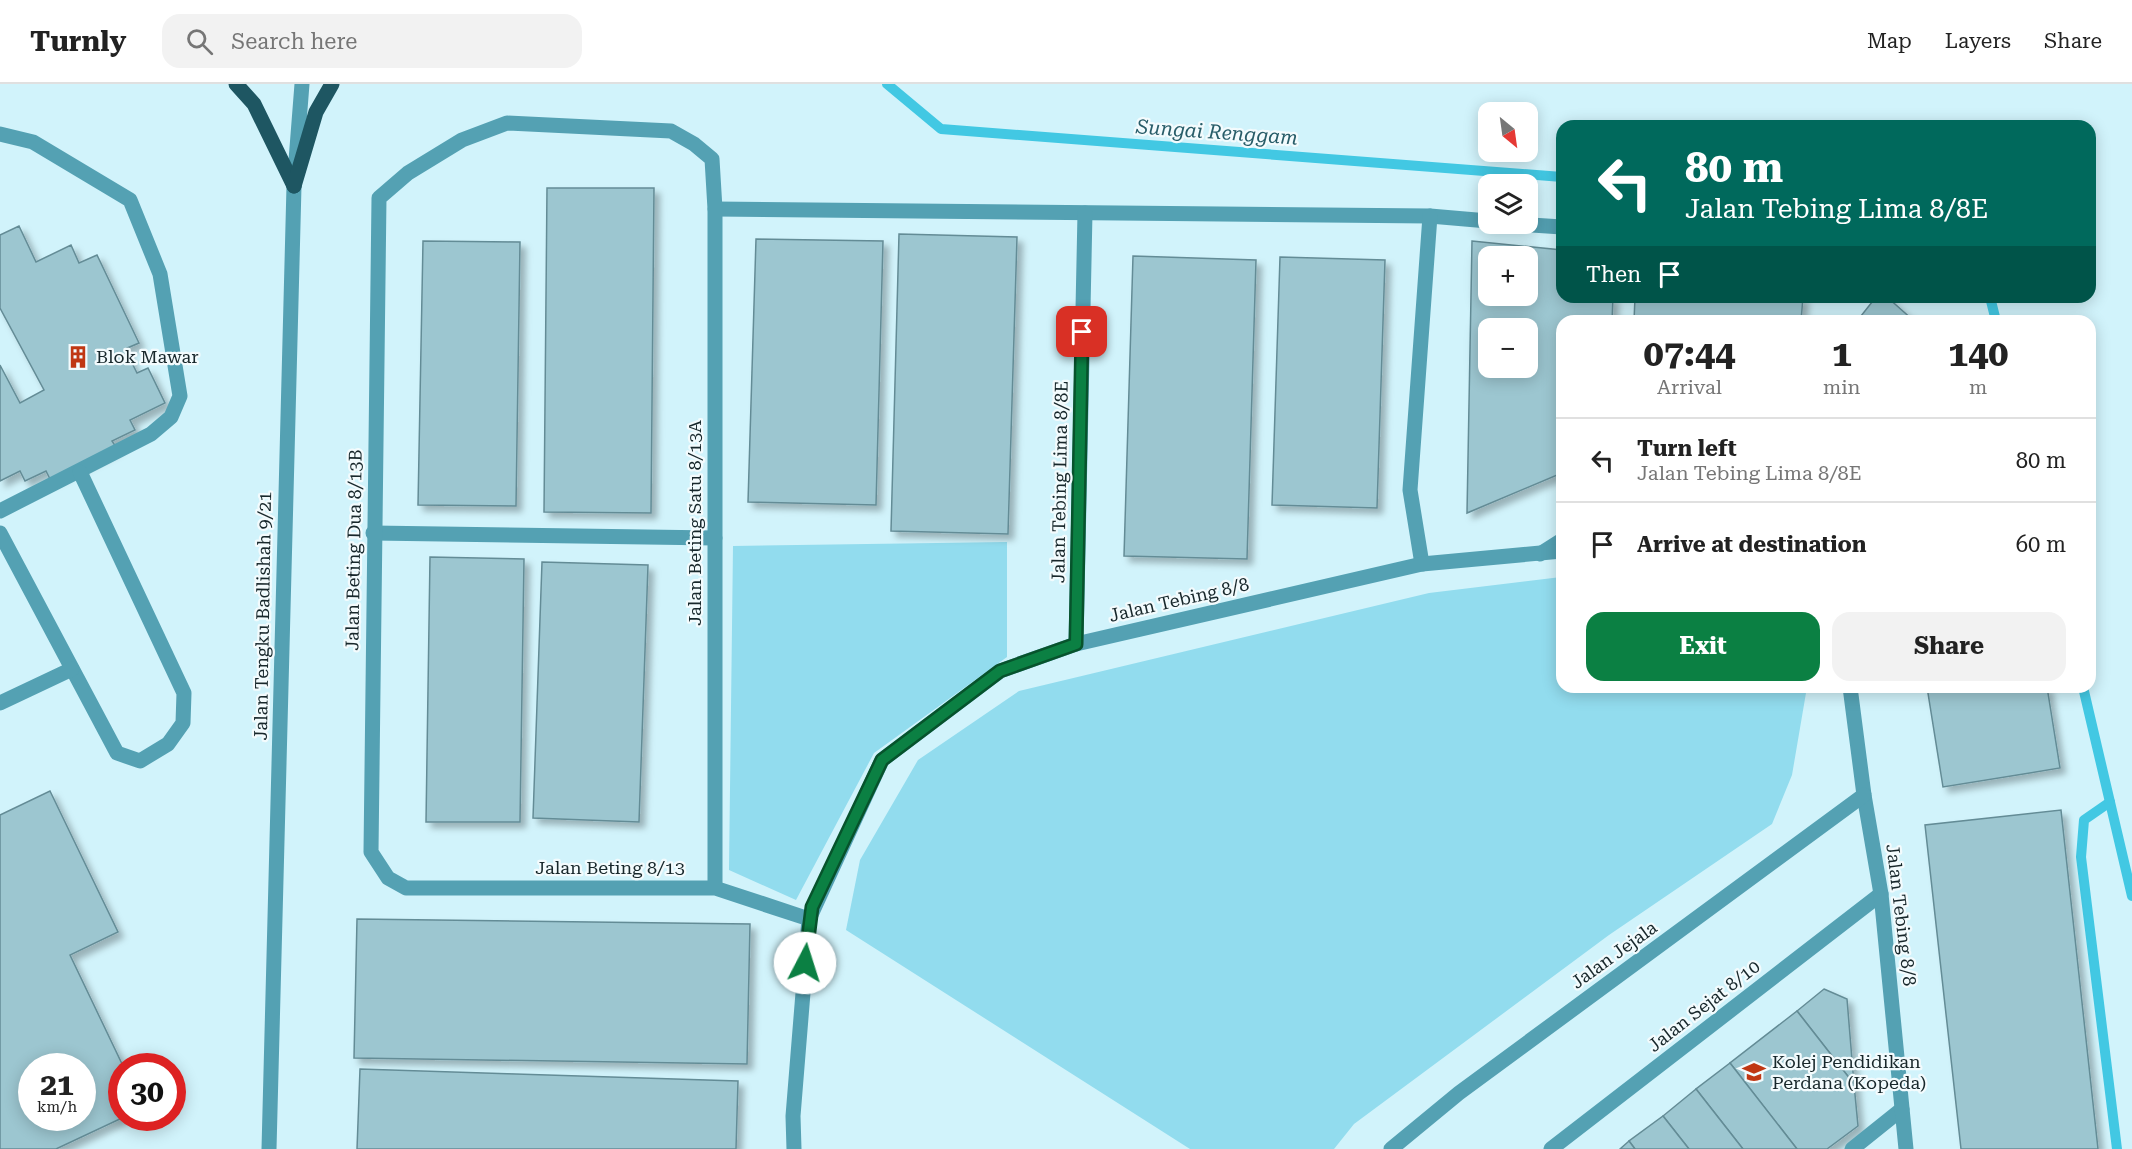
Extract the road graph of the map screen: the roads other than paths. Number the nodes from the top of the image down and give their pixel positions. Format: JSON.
{"nodes":[{"id":1,"x":236,"y":84,"type":"edge"},
{"id":2,"x":302,"y":84,"type":"edge"},
{"id":3,"x":332,"y":84,"type":"edge"},
{"id":4,"x":0,"y":134,"type":"edge"},
{"id":5,"x":294,"y":186,"type":"junction"},
{"id":6,"x":379,"y":198,"type":"joint"},
{"id":7,"x":715,"y":209,"type":"junction"},
{"id":8,"x":1085,"y":213,"type":"junction"},
{"id":9,"x":1430,"y":216,"type":"junction"},
{"id":10,"x":1478,"y":220,"type":"edge"},
{"id":11,"x":1538,"y":225,"type":"edge"},
{"id":12,"x":1556,"y":227,"type":"edge"},
{"id":13,"x":80,"y":472,"type":"junction"},
{"id":14,"x":0,"y":511,"type":"edge"},
{"id":15,"x":0,"y":533,"type":"edge"},
{"id":16,"x":373,"y":533,"type":"junction"},
{"id":17,"x":715,"y":538,"type":"junction"},
{"id":18,"x":1556,"y":544,"type":"edge"},
{"id":19,"x":1556,"y":552,"type":"edge"},
{"id":20,"x":1540,"y":554,"type":"junction"},
{"id":21,"x":1422,"y":564,"type":"junction"},
{"id":22,"x":1076,"y":644,"type":"junction"},
{"id":23,"x":72,"y":669,"type":"junction"},
{"id":24,"x":1853,"y":693,"type":"edge"},
{"id":25,"x":0,"y":703,"type":"edge"},
{"id":26,"x":1864,"y":795,"type":"junction"},
{"id":27,"x":406,"y":888,"type":"joint"},
{"id":28,"x":715,"y":888,"type":"junction"},
{"id":29,"x":1881,"y":894,"type":"junction"},
{"id":30,"x":809,"y":919,"type":"junction"},
{"id":31,"x":1902,"y":1109,"type":"junction"},
{"id":32,"x":269,"y":1149,"type":"edge"},
{"id":33,"x":794,"y":1149,"type":"edge"},
{"id":34,"x":1391,"y":1149,"type":"edge"},
{"id":35,"x":1551,"y":1149,"type":"edge"},
{"id":36,"x":1852,"y":1149,"type":"edge"},
{"id":37,"x":1906,"y":1149,"type":"edge"}],
"edges":[{"from":1,"to":5,"type":"main road"},
{"from":2,"to":5,"type":"street","name":"Jalan Tengku Badlishah 9/21"},
{"from":3,"to":5,"type":"main road"},
{"from":4,"to":13,"type":"street"},
{"from":5,"to":32,"type":"street","name":"Jalan Tengku Badlishah 9/21"},
{"from":6,"to":7,"type":"street","name":"Jalan Beting Satu 8/13A"},
{"from":6,"to":16,"type":"street","name":"Jalan Beting Dua 8/13B"},
{"from":7,"to":8,"type":"street"},
{"from":7,"to":17,"type":"street","name":"Jalan Beting Satu 8/13A"},
{"from":8,"to":9,"type":"street"},
{"from":8,"to":22,"type":"street","name":"Jalan Tebing Lima 8/8E"},
{"from":9,"to":10,"type":"street"},
{"from":9,"to":21,"type":"street"},
{"from":11,"to":12,"type":"street"},
{"from":13,"to":14,"type":"street"},
{"from":13,"to":23,"type":"street"},
{"from":15,"to":23,"type":"street"},
{"from":16,"to":17,"type":"street"},
{"from":16,"to":27,"type":"street","name":"Jalan Beting Dua 8/13B"},
{"from":17,"to":28,"type":"street","name":"Jalan Beting Satu 8/13A"},
{"from":18,"to":20,"type":"street"},
{"from":19,"to":20,"type":"street","name":"Jalan Tebing 8/8"},
{"from":20,"to":21,"type":"street","name":"Jalan Tebing 8/8"},
{"from":21,"to":22,"type":"street","name":"Jalan Tebing 8/8"},
{"from":22,"to":30,"type":"street","name":"Jalan Tebing 8/8"},
{"from":23,"to":25,"type":"street"},
{"from":24,"to":26,"type":"street","name":"Jalan Tebing 8/8"},
{"from":26,"to":29,"type":"street","name":"Jalan Tebing 8/8"},
{"from":26,"to":34,"type":"street","name":"Jalan Jejala"},
{"from":27,"to":28,"type":"street","name":"Jalan Beting 8/13"},
{"from":28,"to":30,"type":"street","name":"Jalan Beting 8/13"},
{"from":29,"to":31,"type":"street","name":"Jalan Tebing 8/8"},
{"from":29,"to":35,"type":"street","name":"Jalan Sejat 8/10"},
{"from":30,"to":33,"type":"street","name":"Jalan Tebing 8/8"},
{"from":31,"to":36,"type":"street"},
{"from":31,"to":37,"type":"street","name":"Jalan Tebing 8/8"}]}
